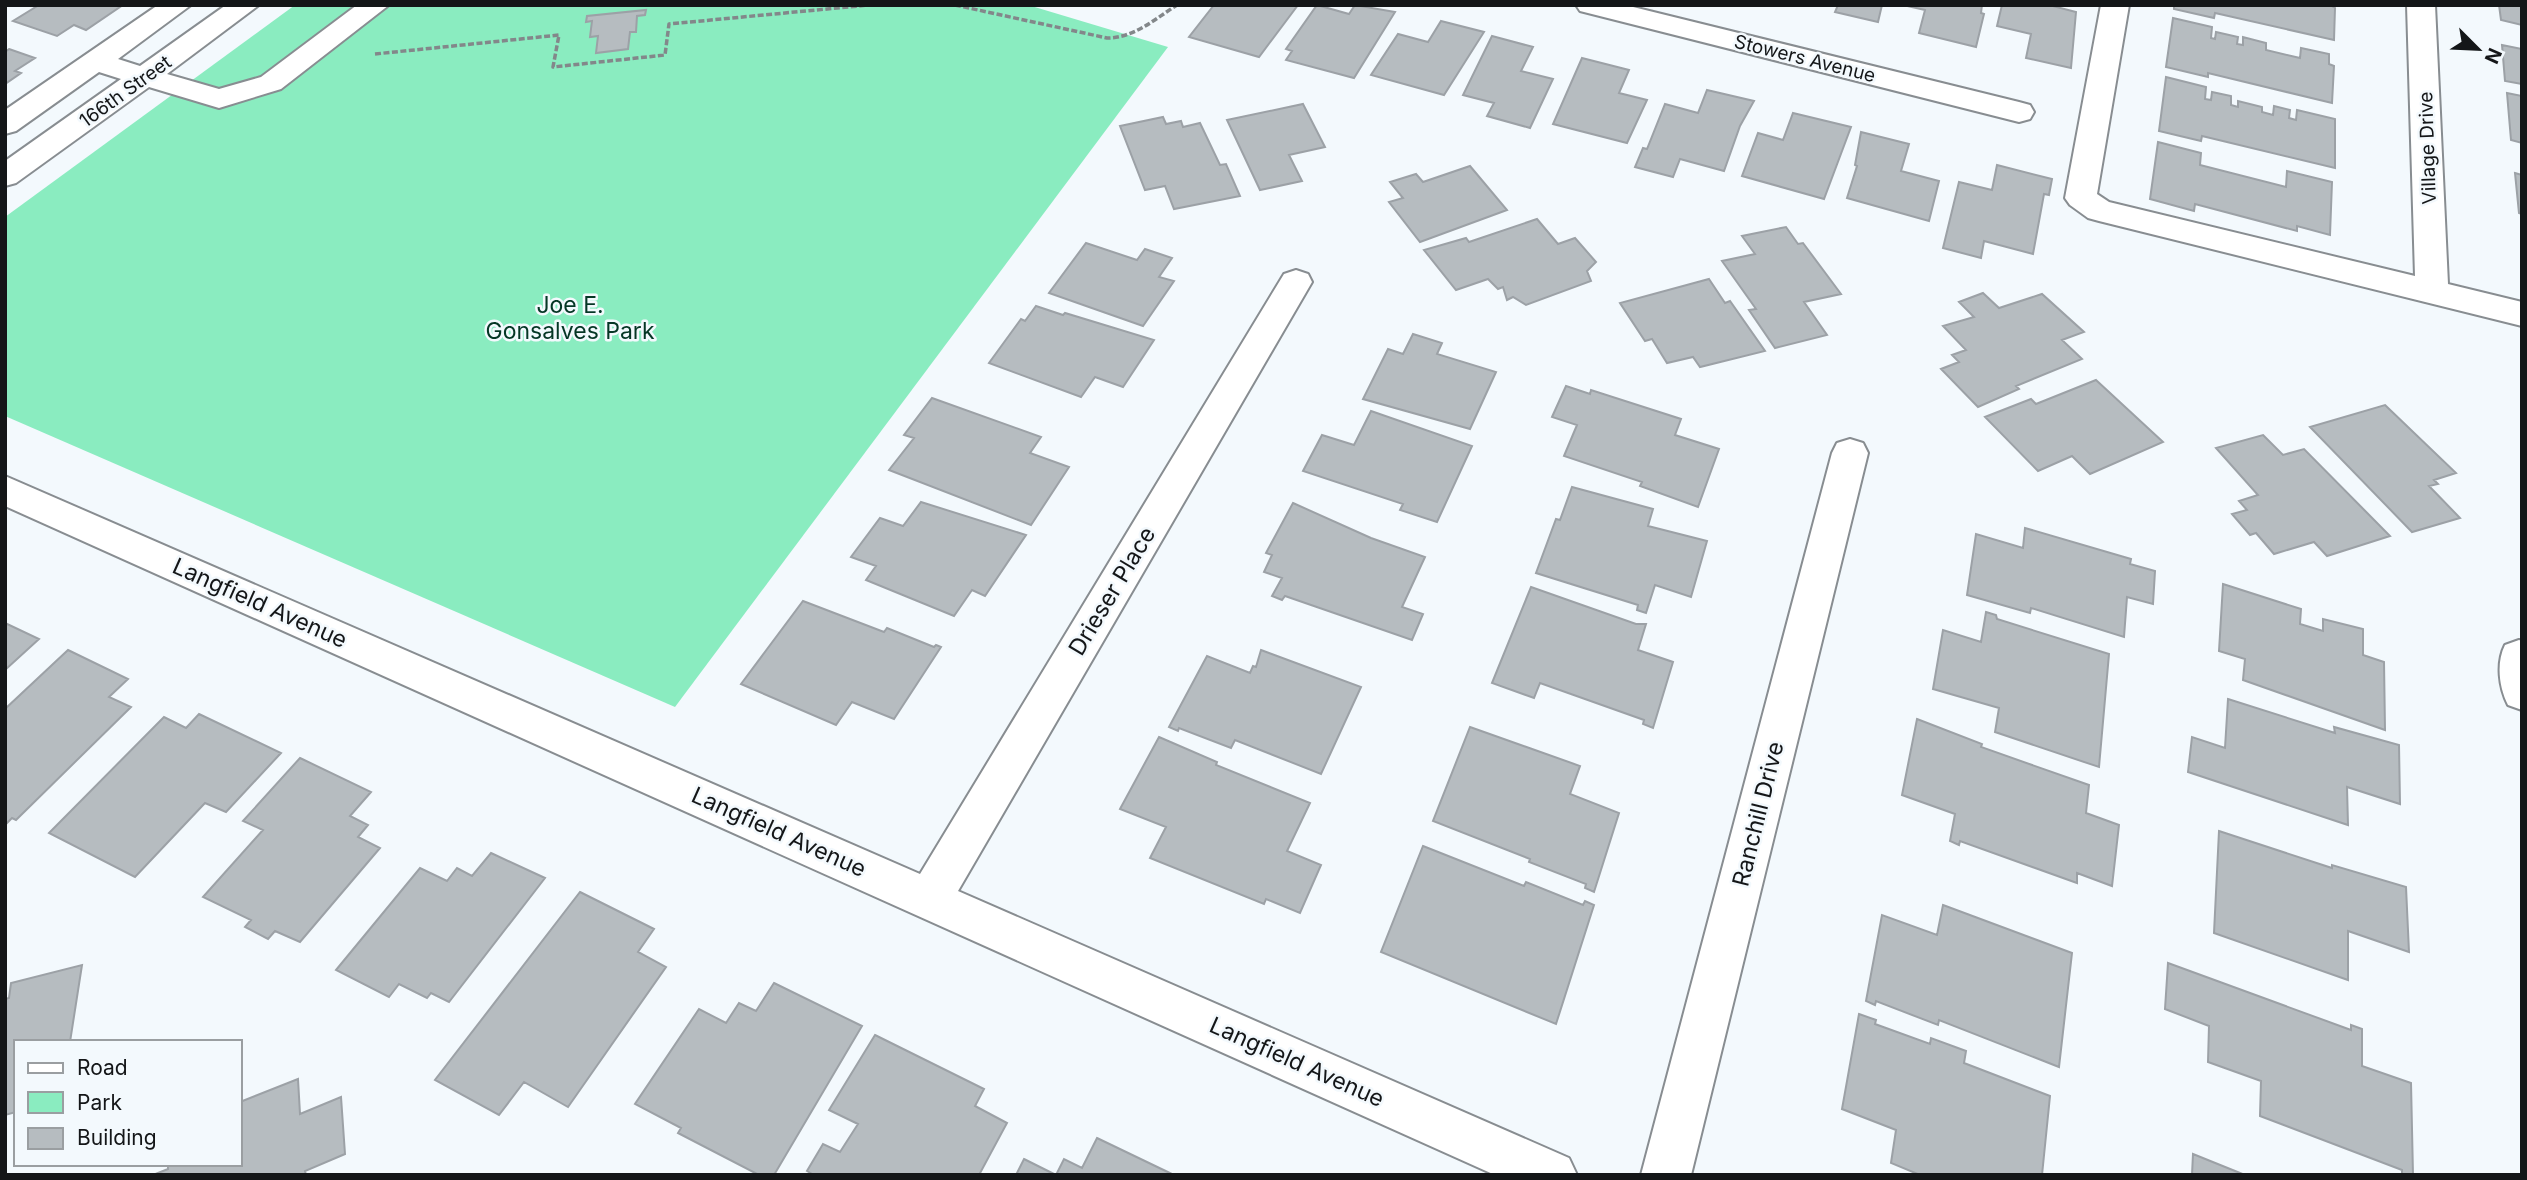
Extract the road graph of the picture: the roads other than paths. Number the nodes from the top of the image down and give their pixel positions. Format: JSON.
{"nodes":[{"id":1,"x":177,"y":5,"type":"edge"},
{"id":2,"x":245,"y":5,"type":"edge"},
{"id":3,"x":375,"y":5,"type":"edge"},
{"id":4,"x":1590,"y":5,"type":"edge"},
{"id":5,"x":2115,"y":5,"type":"edge"},
{"id":6,"x":2421,"y":5,"type":"edge"},
{"id":7,"x":96,"y":62,"type":"junction"},
{"id":8,"x":145,"y":76,"type":"junction"},
{"id":9,"x":2019,"y":112,"type":"dead end"},
{"id":10,"x":5,"y":124,"type":"edge"},
{"id":11,"x":5,"y":176,"type":"edge"},
{"id":12,"x":1296,"y":282,"type":"dead end"},
{"id":13,"x":2432,"y":290,"type":"junction"},
{"id":14,"x":2522,"y":314,"type":"edge"},
{"id":15,"x":1850,"y":453,"type":"dead end"},
{"id":16,"x":5,"y":490,"type":"edge"},
{"id":17,"x":929,"y":899,"type":"junction"},
{"id":18,"x":1552,"y":1175,"type":"edge"},
{"id":19,"x":1666,"y":1175,"type":"edge"}],
"edges":[{"from":1,"to":7,"type":"street","name":"166th Street"},
{"from":2,"to":8,"type":"street","name":"166th Street"},
{"from":3,"to":8,"type":"street"},
{"from":4,"to":9,"type":"street","name":"Stowers Avenue"},
{"from":5,"to":13,"type":"street"},
{"from":6,"to":13,"type":"street","name":"Village Drive"},
{"from":7,"to":8,"type":"street"},
{"from":7,"to":10,"type":"street","name":"166th Street"},
{"from":8,"to":11,"type":"street","name":"166th Street"},
{"from":12,"to":17,"type":"street","name":"Drieser Place"},
{"from":13,"to":14,"type":"street"},
{"from":15,"to":19,"type":"street","name":"Ranchill Drive"},
{"from":16,"to":17,"type":"street","name":"Langfield Avenue"},
{"from":17,"to":18,"type":"street","name":"Langfield Avenue"}]}
